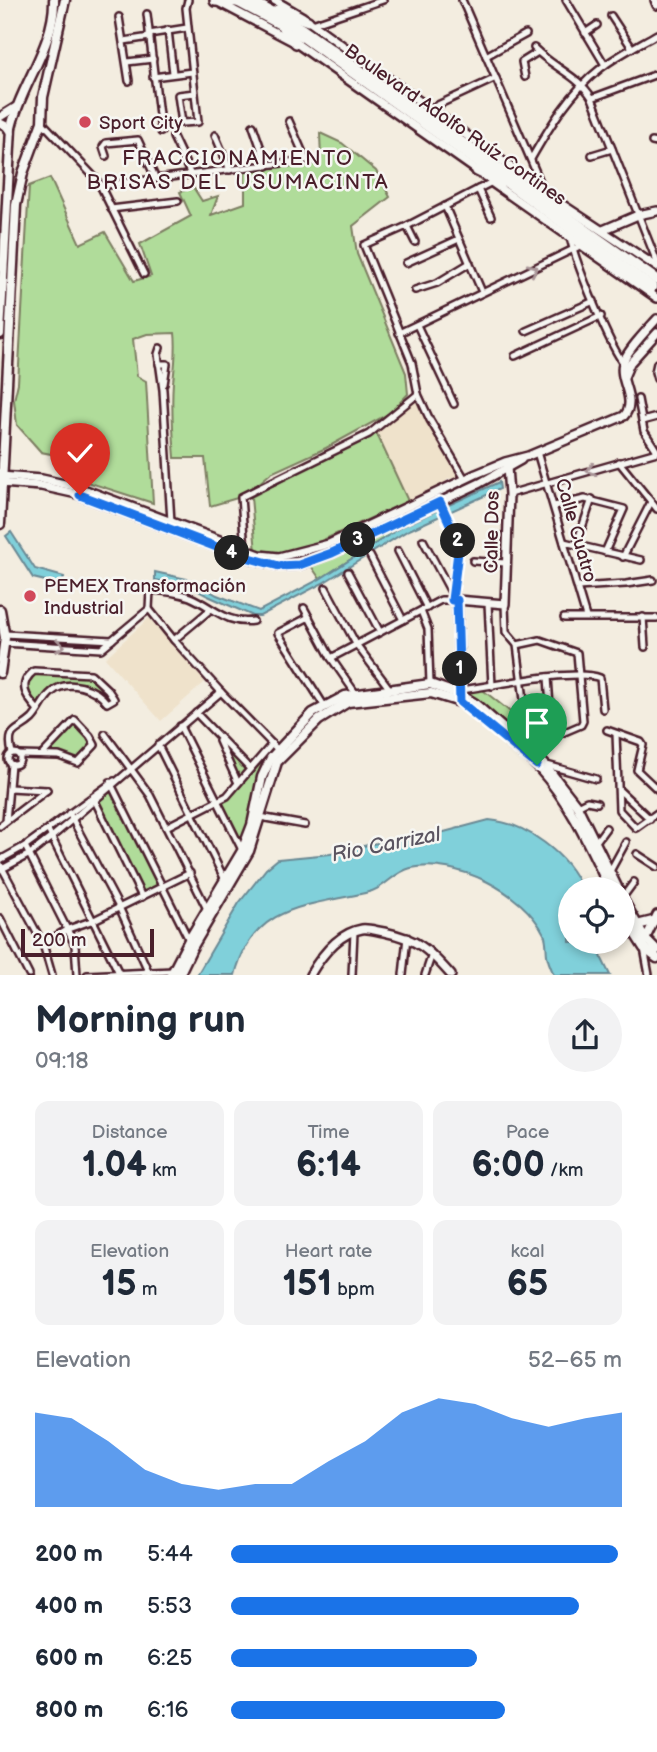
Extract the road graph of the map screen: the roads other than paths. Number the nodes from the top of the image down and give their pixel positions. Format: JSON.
{"nodes":[{"id":1,"x":51,"y":0,"type":"edge"},
{"id":2,"x":65,"y":0,"type":"edge"},
{"id":3,"x":188,"y":0,"type":"edge"},
{"id":4,"x":214,"y":0,"type":"edge"},
{"id":5,"x":274,"y":0,"type":"edge"},
{"id":6,"x":383,"y":0,"type":"edge"},
{"id":7,"x":462,"y":0,"type":"edge"},
{"id":8,"x":566,"y":0,"type":"edge"},
{"id":9,"x":242,"y":1,"type":"edge"},
{"id":10,"x":260,"y":5,"type":"junction"},
{"id":11,"x":147,"y":14,"type":"dead end"},
{"id":12,"x":611,"y":16,"type":"dead end"},
{"id":13,"x":119,"y":17,"type":"dead end"},
{"id":14,"x":274,"y":20,"type":"junction"},
{"id":15,"x":310,"y":22,"type":"junction"},
{"id":16,"x":597,"y":25,"type":"dead end"},
{"id":17,"x":187,"y":28,"type":"junction"},
{"id":18,"x":168,"y":30,"type":"junction"},
{"id":19,"x":585,"y":33,"type":"junction"},
{"id":20,"x":526,"y":34,"type":"dead end"},
{"id":21,"x":657,"y":34,"type":"edge"},
{"id":22,"x":150,"y":35,"type":"junction"},
{"id":23,"x":124,"y":41,"type":"junction"},
{"id":24,"x":296,"y":43,"type":"junction"},
{"id":25,"x":632,"y":48,"type":"junction"},
{"id":26,"x":486,"y":56,"type":"junction"},
{"id":27,"x":153,"y":59,"type":"junction"},
{"id":28,"x":38,"y":61,"type":"junction"},
{"id":29,"x":127,"y":62,"type":"junction"},
{"id":30,"x":50,"y":64,"type":"junction"},
{"id":31,"x":605,"y":65,"type":"junction"},
{"id":32,"x":192,"y":72,"type":"junction"},
{"id":33,"x":173,"y":73,"type":"junction"},
{"id":34,"x":657,"y":74,"type":"edge"},
{"id":35,"x":153,"y":77,"type":"junction"},
{"id":36,"x":525,"y":77,"type":"dead end"},
{"id":37,"x":496,"y":78,"type":"junction"},
{"id":38,"x":129,"y":81,"type":"dead end"},
{"id":39,"x":582,"y":84,"type":"junction"},
{"id":40,"x":195,"y":93,"type":"junction"},
{"id":41,"x":592,"y":98,"type":"junction"},
{"id":42,"x":19,"y":104,"type":"junction"},
{"id":43,"x":428,"y":109,"type":"junction"},
{"id":44,"x":0,"y":117,"type":"edge"},
{"id":45,"x":289,"y":121,"type":"dead end"},
{"id":46,"x":42,"y":122,"type":"junction"},
{"id":47,"x":0,"y":123,"type":"edge"},
{"id":48,"x":253,"y":126,"type":"dead end"},
{"id":49,"x":161,"y":132,"type":"dead end"},
{"id":50,"x":11,"y":133,"type":"junction"},
{"id":51,"x":215,"y":135,"type":"dead end"},
{"id":52,"x":173,"y":137,"type":"dead end"},
{"id":53,"x":9,"y":148,"type":"junction"},
{"id":54,"x":612,"y":149,"type":"junction"},
{"id":55,"x":32,"y":150,"type":"junction"},
{"id":56,"x":592,"y":155,"type":"dead end"},
{"id":57,"x":106,"y":156,"type":"dead end"},
{"id":58,"x":531,"y":159,"type":"junction"},
{"id":59,"x":267,"y":166,"type":"junction"},
{"id":60,"x":510,"y":167,"type":"junction"},
{"id":61,"x":230,"y":170,"type":"junction"},
{"id":62,"x":477,"y":171,"type":"junction"},
{"id":63,"x":4,"y":172,"type":"edge"},
{"id":64,"x":191,"y":175,"type":"junction"},
{"id":65,"x":156,"y":179,"type":"junction"},
{"id":66,"x":492,"y":182,"type":"junction"},
{"id":67,"x":100,"y":186,"type":"junction"},
{"id":68,"x":478,"y":189,"type":"junction"},
{"id":69,"x":526,"y":191,"type":"junction"},
{"id":70,"x":544,"y":191,"type":"junction"},
{"id":71,"x":178,"y":201,"type":"dead end"},
{"id":72,"x":445,"y":206,"type":"junction"},
{"id":73,"x":111,"y":209,"type":"junction"},
{"id":74,"x":657,"y":211,"type":"edge"},
{"id":75,"x":638,"y":215,"type":"junction"},
{"id":76,"x":491,"y":217,"type":"dead end"},
{"id":77,"x":407,"y":226,"type":"junction"},
{"id":78,"x":603,"y":230,"type":"junction"},
{"id":79,"x":570,"y":237,"type":"junction"},
{"id":80,"x":459,"y":239,"type":"junction"},
{"id":81,"x":415,"y":242,"type":"dead end"},
{"id":82,"x":582,"y":246,"type":"junction"},
{"id":83,"x":573,"y":251,"type":"junction"},
{"id":84,"x":470,"y":262,"type":"junction"},
{"id":85,"x":406,"y":263,"type":"dead end"},
{"id":86,"x":657,"y":264,"type":"edge"},
{"id":87,"x":144,"y":274,"type":"dead end"},
{"id":88,"x":655,"y":284,"type":"edge"},
{"id":89,"x":415,"y":290,"type":"dead end"},
{"id":90,"x":482,"y":292,"type":"junction"},
{"id":91,"x":657,"y":298,"type":"edge"},
{"id":92,"x":594,"y":301,"type":"junction"},
{"id":93,"x":601,"y":316,"type":"junction"},
{"id":94,"x":657,"y":318,"type":"edge"},
{"id":95,"x":417,"y":325,"type":"junction"},
{"id":96,"x":526,"y":331,"type":"dead end"},
{"id":97,"x":399,"y":333,"type":"junction"},
{"id":98,"x":0,"y":334,"type":"edge"},
{"id":99,"x":657,"y":334,"type":"edge"},
{"id":100,"x":160,"y":348,"type":"dead end"},
{"id":101,"x":514,"y":356,"type":"dead end"},
{"id":102,"x":657,"y":363,"type":"edge"},
{"id":103,"x":626,"y":365,"type":"junction"},
{"id":104,"x":657,"y":379,"type":"edge"},
{"id":105,"x":418,"y":394,"type":"junction"},
{"id":106,"x":638,"y":399,"type":"dead end"},
{"id":107,"x":454,"y":404,"type":"dead end"},
{"id":108,"x":657,"y":416,"type":"edge"},
{"id":109,"x":642,"y":421,"type":"junction"},
{"id":110,"x":537,"y":452,"type":"junction"},
{"id":111,"x":657,"y":452,"type":"edge"},
{"id":112,"x":619,"y":462,"type":"junction"},
{"id":113,"x":506,"y":465,"type":"junction"},
{"id":114,"x":465,"y":479,"type":"junction"},
{"id":115,"x":1,"y":480,"type":"edge"},
{"id":116,"x":546,"y":483,"type":"junction"},
{"id":117,"x":509,"y":494,"type":"junction"},
{"id":118,"x":592,"y":499,"type":"junction"},
{"id":119,"x":440,"y":502,"type":"junction"},
{"id":120,"x":651,"y":502,"type":"junction"},
{"id":121,"x":554,"y":506,"type":"junction"},
{"id":122,"x":657,"y":509,"type":"edge"},
{"id":123,"x":171,"y":522,"type":"junction"},
{"id":124,"x":0,"y":524,"type":"edge"},
{"id":125,"x":423,"y":540,"type":"dead end"},
{"id":126,"x":564,"y":542,"type":"junction"},
{"id":127,"x":576,"y":545,"type":"junction"},
{"id":128,"x":246,"y":550,"type":"junction"},
{"id":129,"x":398,"y":551,"type":"dead end"},
{"id":130,"x":605,"y":552,"type":"junction"},
{"id":131,"x":370,"y":556,"type":"dead end"},
{"id":132,"x":623,"y":557,"type":"junction"},
{"id":133,"x":641,"y":560,"type":"dead end"},
{"id":134,"x":473,"y":561,"type":"dead end"},
{"id":135,"x":506,"y":563,"type":"junction"},
{"id":136,"x":348,"y":572,"type":"dead end"},
{"id":137,"x":653,"y":580,"type":"dead end"},
{"id":138,"x":577,"y":587,"type":"junction"},
{"id":139,"x":326,"y":588,"type":"dead end"},
{"id":140,"x":454,"y":598,"type":"junction"},
{"id":141,"x":488,"y":603,"type":"junction"},
{"id":142,"x":505,"y":604,"type":"junction"},
{"id":143,"x":304,"y":608,"type":"dead end"},
{"id":144,"x":149,"y":609,"type":"junction"},
{"id":145,"x":211,"y":609,"type":"junction"},
{"id":146,"x":424,"y":609,"type":"junction"},
{"id":147,"x":0,"y":610,"type":"edge"},
{"id":148,"x":309,"y":617,"type":"junction"},
{"id":149,"x":586,"y":617,"type":"junction"},
{"id":150,"x":643,"y":617,"type":"junction"},
{"id":151,"x":564,"y":618,"type":"dead end"},
{"id":152,"x":657,"y":618,"type":"edge"},
{"id":153,"x":403,"y":620,"type":"junction"},
{"id":154,"x":253,"y":621,"type":"dead end"},
{"id":155,"x":380,"y":632,"type":"junction"},
{"id":156,"x":5,"y":638,"type":"junction"},
{"id":157,"x":112,"y":640,"type":"junction"},
{"id":158,"x":174,"y":640,"type":"junction"},
{"id":159,"x":356,"y":644,"type":"junction"},
{"id":160,"x":517,"y":645,"type":"junction"},
{"id":161,"x":645,"y":647,"type":"dead end"},
{"id":162,"x":331,"y":657,"type":"junction"},
{"id":163,"x":0,"y":673,"type":"edge"},
{"id":164,"x":581,"y":675,"type":"junction"},
{"id":165,"x":548,"y":677,"type":"junction"},
{"id":166,"x":524,"y":681,"type":"junction"},
{"id":167,"x":430,"y":684,"type":"junction"},
{"id":168,"x":492,"y":686,"type":"junction"},
{"id":169,"x":389,"y":688,"type":"junction"},
{"id":170,"x":221,"y":692,"type":"junction"},
{"id":171,"x":356,"y":694,"type":"junction"},
{"id":172,"x":460,"y":695,"type":"junction"},
{"id":173,"x":325,"y":707,"type":"junction"},
{"id":174,"x":603,"y":709,"type":"dead end"},
{"id":175,"x":38,"y":710,"type":"junction"},
{"id":176,"x":196,"y":713,"type":"junction"},
{"id":177,"x":180,"y":726,"type":"junction"},
{"id":178,"x":607,"y":730,"type":"dead end"},
{"id":179,"x":215,"y":733,"type":"junction"},
{"id":180,"x":105,"y":734,"type":"dead end"},
{"id":181,"x":616,"y":734,"type":"junction"},
{"id":182,"x":552,"y":737,"type":"junction"},
{"id":183,"x":158,"y":745,"type":"junction"},
{"id":184,"x":529,"y":747,"type":"junction"},
{"id":185,"x":278,"y":750,"type":"junction"},
{"id":186,"x":0,"y":753,"type":"edge"},
{"id":187,"x":14,"y":754,"type":"junction"},
{"id":188,"x":42,"y":755,"type":"junction"},
{"id":189,"x":0,"y":762,"type":"edge"},
{"id":190,"x":10,"y":764,"type":"junction"},
{"id":191,"x":544,"y":764,"type":"junction"},
{"id":192,"x":131,"y":768,"type":"junction"},
{"id":193,"x":250,"y":769,"type":"junction"},
{"id":194,"x":596,"y":779,"type":"dead end"},
{"id":195,"x":114,"y":783,"type":"junction"},
{"id":196,"x":239,"y":783,"type":"junction"},
{"id":197,"x":9,"y":788,"type":"junction"},
{"id":198,"x":657,"y":789,"type":"edge"},
{"id":199,"x":618,"y":790,"type":"junction"},
{"id":200,"x":94,"y":799,"type":"junction"},
{"id":201,"x":218,"y":801,"type":"junction"},
{"id":202,"x":597,"y":803,"type":"dead end"},
{"id":203,"x":577,"y":806,"type":"junction"},
{"id":204,"x":69,"y":813,"type":"junction"},
{"id":205,"x":192,"y":813,"type":"junction"},
{"id":206,"x":657,"y":813,"type":"edge"},
{"id":207,"x":260,"y":817,"type":"junction"},
{"id":208,"x":74,"y":819,"type":"junction"},
{"id":209,"x":650,"y":819,"type":"junction"},
{"id":210,"x":6,"y":821,"type":"junction"},
{"id":211,"x":305,"y":825,"type":"dead end"},
{"id":212,"x":0,"y":826,"type":"edge"},
{"id":213,"x":166,"y":827,"type":"junction"},
{"id":214,"x":606,"y":828,"type":"dead end"},
{"id":215,"x":48,"y":830,"type":"junction"},
{"id":216,"x":53,"y":836,"type":"junction"},
{"id":217,"x":626,"y":842,"type":"dead end"},
{"id":218,"x":595,"y":843,"type":"junction"},
{"id":219,"x":25,"y":846,"type":"junction"},
{"id":220,"x":242,"y":848,"type":"junction"},
{"id":221,"x":30,"y":854,"type":"junction"},
{"id":222,"x":637,"y":854,"type":"dead end"},
{"id":223,"x":1,"y":866,"type":"edge"},
{"id":224,"x":657,"y":867,"type":"edge"},
{"id":225,"x":190,"y":873,"type":"junction"},
{"id":226,"x":609,"y":873,"type":"junction"},
{"id":227,"x":604,"y":877,"type":"edge"},
{"id":228,"x":611,"y":877,"type":"edge"},
{"id":229,"x":225,"y":880,"type":"junction"},
{"id":230,"x":163,"y":887,"type":"junction"},
{"id":231,"x":142,"y":897,"type":"junction"},
{"id":232,"x":119,"y":907,"type":"junction"},
{"id":233,"x":207,"y":909,"type":"junction"},
{"id":234,"x":0,"y":918,"type":"edge"},
{"id":235,"x":655,"y":918,"type":"edge"},
{"id":236,"x":94,"y":920,"type":"junction"},
{"id":237,"x":635,"y":921,"type":"edge"},
{"id":238,"x":637,"y":925,"type":"junction"},
{"id":239,"x":68,"y":929,"type":"junction"},
{"id":240,"x":3,"y":930,"type":"edge"},
{"id":241,"x":635,"y":931,"type":"edge"},
{"id":242,"x":354,"y":932,"type":"junction"},
{"id":243,"x":407,"y":937,"type":"junction"},
{"id":244,"x":189,"y":940,"type":"junction"},
{"id":245,"x":644,"y":943,"type":"junction"},
{"id":246,"x":43,"y":944,"type":"junction"},
{"id":247,"x":657,"y":950,"type":"edge"},
{"id":248,"x":432,"y":954,"type":"junction"},
{"id":249,"x":657,"y":958,"type":"edge"},
{"id":250,"x":149,"y":974,"type":"edge"},
{"id":251,"x":174,"y":974,"type":"edge"},
{"id":252,"x":29,"y":975,"type":"edge"},
{"id":253,"x":52,"y":975,"type":"edge"},
{"id":254,"x":77,"y":975,"type":"edge"},
{"id":255,"x":87,"y":975,"type":"edge"},
{"id":256,"x":120,"y":975,"type":"edge"},
{"id":257,"x":310,"y":975,"type":"edge"},
{"id":258,"x":352,"y":975,"type":"edge"},
{"id":259,"x":403,"y":975,"type":"edge"},
{"id":260,"x":425,"y":975,"type":"edge"},
{"id":261,"x":451,"y":975,"type":"edge"},
{"id":262,"x":649,"y":975,"type":"edge"}],
"edges":[{"from":1,"to":28,"type":"main road"},
{"from":2,"to":30,"type":"main road"},
{"from":3,"to":17,"type":"street"},
{"from":4,"to":9,"type":"highway"},
{"from":4,"to":24,"type":"main road"},
{"from":5,"to":15,"type":"main road"},
{"from":6,"to":15,"type":"street"},
{"from":7,"to":26,"type":"street"},
{"from":8,"to":19,"type":"street"},
{"from":9,"to":10,"type":"highway","name":"Boulevard Adolfo Ruíz Cortines"},
{"from":9,"to":14,"type":"highway","name":"Boulevard Adolfo Ruíz Cortines"},
{"from":10,"to":15,"type":"highway"},
{"from":10,"to":69,"type":"highway","name":"Boulevard Adolfo Ruíz Cortines"},
{"from":11,"to":22,"type":"street"},
{"from":12,"to":25,"type":"street"},
{"from":13,"to":23,"type":"street"},
{"from":14,"to":24,"type":"highway"},
{"from":14,"to":69,"type":"highway","name":"Boulevard Adolfo Ruíz Cortines"},
{"from":15,"to":43,"type":"main road"},
{"from":16,"to":19,"type":"street"},
{"from":17,"to":18,"type":"street"},
{"from":17,"to":32,"type":"street"},
{"from":18,"to":22,"type":"street"},
{"from":18,"to":33,"type":"street"},
{"from":19,"to":31,"type":"street"},
{"from":20,"to":26,"type":"street"},
{"from":21,"to":25,"type":"street"},
{"from":22,"to":23,"type":"street"},
{"from":22,"to":27,"type":"street"},
{"from":23,"to":29,"type":"street"},
{"from":24,"to":62,"type":"main road"},
{"from":25,"to":31,"type":"street"},
{"from":26,"to":37,"type":"street"},
{"from":27,"to":29,"type":"street"},
{"from":27,"to":35,"type":"street"},
{"from":28,"to":30,"type":"main road"},
{"from":28,"to":42,"type":"main road"},
{"from":29,"to":38,"type":"street"},
{"from":30,"to":46,"type":"main road"},
{"from":31,"to":39,"type":"street"},
{"from":32,"to":33,"type":"street"},
{"from":32,"to":40,"type":"street"},
{"from":33,"to":35,"type":"street"},
{"from":34,"to":41,"type":"street"},
{"from":35,"to":49,"type":"street"},
{"from":36,"to":39,"type":"street"},
{"from":37,"to":43,"type":"street"},
{"from":37,"to":58,"type":"street"},
{"from":39,"to":41,"type":"street"},
{"from":39,"to":58,"type":"street"},
{"from":40,"to":40,"type":"street"},
{"from":41,"to":54,"type":"street"},
{"from":42,"to":44,"type":"main road"},
{"from":42,"to":50,"type":"main road"},
{"from":43,"to":60,"type":"main road"},
{"from":45,"to":59,"type":"street"},
{"from":46,"to":55,"type":"main road"},
{"from":46,"to":67,"type":"street"},
{"from":47,"to":50,"type":"main road"},
{"from":48,"to":59,"type":"street"},
{"from":50,"to":53,"type":"main road"},
{"from":51,"to":61,"type":"street"},
{"from":52,"to":64,"type":"street"},
{"from":53,"to":55,"type":"main road"},
{"from":53,"to":63,"type":"main road"},
{"from":54,"to":56,"type":"street"},
{"from":54,"to":75,"type":"street"},
{"from":55,"to":115,"type":"main road"},
{"from":57,"to":65,"type":"street"},
{"from":58,"to":70,"type":"street"},
{"from":59,"to":61,"type":"street"},
{"from":60,"to":69,"type":"highway"},
{"from":60,"to":70,"type":"main road"},
{"from":61,"to":64,"type":"street"},
{"from":62,"to":66,"type":"main road"},
{"from":62,"to":69,"type":"highway"},
{"from":63,"to":98,"type":"main road"},
{"from":64,"to":65,"type":"street"},
{"from":65,"to":67,"type":"street"},
{"from":66,"to":68,"type":"street"},
{"from":66,"to":79,"type":"main road"},
{"from":67,"to":73,"type":"street"},
{"from":68,"to":72,"type":"street"},
{"from":68,"to":76,"type":"street"},
{"from":69,"to":88,"type":"highway","name":"Boulevard Adolfo Ruíz Cortines"},
{"from":70,"to":78,"type":"main road"},
{"from":71,"to":73,"type":"street"},
{"from":72,"to":77,"type":"street"},
{"from":72,"to":80,"type":"street"},
{"from":73,"to":87,"type":"street"},
{"from":74,"to":75,"type":"main road"},
{"from":75,"to":78,"type":"main road"},
{"from":75,"to":86,"type":"street"},
{"from":77,"to":81,"type":"street"},
{"from":77,"to":97,"type":"street"},
{"from":78,"to":86,"type":"main road"},
{"from":79,"to":82,"type":"main road"},
{"from":79,"to":83,"type":"street"},
{"from":80,"to":84,"type":"street"},
{"from":80,"to":85,"type":"street"},
{"from":82,"to":83,"type":"street"},
{"from":82,"to":91,"type":"main road"},
{"from":90,"to":83,"type":"street","one_way":true},
{"from":83,"to":92,"type":"street"},
{"from":84,"to":89,"type":"street"},
{"from":84,"to":90,"type":"street"},
{"from":90,"to":95,"type":"street"},
{"from":92,"to":93,"type":"street"},
{"from":92,"to":96,"type":"street"},
{"from":93,"to":101,"type":"street"},
{"from":93,"to":103,"type":"street"},
{"from":94,"to":103,"type":"main road"},
{"from":95,"to":97,"type":"street"},
{"from":95,"to":107,"type":"street"},
{"from":97,"to":105,"type":"street"},
{"from":99,"to":103,"type":"main road"},
{"from":100,"to":123,"type":"street"},
{"from":102,"to":104,"type":"street"},
{"from":103,"to":110,"type":"main road"},
{"from":105,"to":114,"type":"street"},
{"from":105,"to":128,"type":"street"},
{"from":106,"to":109,"type":"street"},
{"from":108,"to":109,"type":"street"},
{"from":109,"to":111,"type":"street"},
{"from":110,"to":113,"type":"main road"},
{"from":110,"to":116,"type":"street","name":"Calle Cuatro"},
{"from":111,"to":112,"type":"street"},
{"from":112,"to":116,"type":"street","one_way":true},
{"from":112,"to":120,"type":"street"},
{"from":113,"to":114,"type":"main road"},
{"from":113,"to":117,"type":"main road","name":"Calle Dos"},
{"from":113,"to":119,"type":"main road"},
{"from":114,"to":128,"type":"main road"},
{"from":115,"to":119,"type":"main road"},
{"from":115,"to":123,"type":"main road"},
{"from":115,"to":124,"type":"main road"},
{"from":116,"to":117,"type":"street"},
{"from":116,"to":121,"type":"street","name":"Calle Cuatro"},
{"from":117,"to":135,"type":"main road","name":"Calle Dos"},
{"from":118,"to":121,"type":"street"},
{"from":118,"to":127,"type":"street"},
{"from":118,"to":130,"type":"street"},
{"from":119,"to":140,"type":"street"},
{"from":120,"to":122,"type":"street"},
{"from":120,"to":132,"type":"street"},
{"from":121,"to":126,"type":"street","name":"Calle Cuatro"},
{"from":123,"to":128,"type":"main road"},
{"from":125,"to":140,"type":"street"},
{"from":126,"to":127,"type":"street"},
{"from":126,"to":138,"type":"street","name":"Calle Cuatro"},
{"from":127,"to":130,"type":"street"},
{"from":129,"to":146,"type":"street"},
{"from":130,"to":132,"type":"street"},
{"from":131,"to":153,"type":"street"},
{"from":132,"to":133,"type":"street"},
{"from":134,"to":135,"type":"street"},
{"from":135,"to":142,"type":"main road","name":"Calle Dos"},
{"from":136,"to":155,"type":"street"},
{"from":137,"to":138,"type":"street"},
{"from":138,"to":149,"type":"street","name":"Calle Cuatro"},
{"from":139,"to":159,"type":"street"},
{"from":140,"to":141,"type":"main road"},
{"from":140,"to":146,"type":"street"},
{"from":140,"to":172,"type":"main road"},
{"from":141,"to":142,"type":"main road"},
{"from":141,"to":168,"type":"street"},
{"from":142,"to":160,"type":"street"},
{"from":143,"to":148,"type":"street"},
{"from":144,"to":145,"type":"street"},
{"from":144,"to":157,"type":"street"},
{"from":144,"to":158,"type":"street"},
{"from":145,"to":154,"type":"street"},
{"from":145,"to":158,"type":"street"},
{"from":146,"to":153,"type":"street"},
{"from":146,"to":167,"type":"street"},
{"from":147,"to":156,"type":"main road"},
{"from":148,"to":162,"type":"street"},
{"from":148,"to":173,"type":"street"},
{"from":149,"to":150,"type":"street"},
{"from":149,"to":151,"type":"street"},
{"from":150,"to":152,"type":"street"},
{"from":150,"to":161,"type":"street"},
{"from":153,"to":155,"type":"street"},
{"from":155,"to":159,"type":"street"},
{"from":156,"to":157,"type":"street"},
{"from":156,"to":157,"type":"street","one_way":true},
{"from":156,"to":163,"type":"main road"},
{"from":158,"to":170,"type":"street"},
{"from":159,"to":162,"type":"street"},
{"from":159,"to":169,"type":"street"},
{"from":160,"to":164,"type":"street"},
{"from":160,"to":166,"type":"street"},
{"from":162,"to":171,"type":"street"},
{"from":164,"to":165,"type":"street"},
{"from":164,"to":174,"type":"street"},
{"from":164,"to":182,"type":"street"},
{"from":165,"to":166,"type":"street"},
{"from":165,"to":182,"type":"street"},
{"from":166,"to":168,"type":"street"},
{"from":166,"to":184,"type":"street"},
{"from":167,"to":169,"type":"main road"},
{"from":167,"to":172,"type":"main road"},
{"from":168,"to":172,"type":"street"},
{"from":169,"to":171,"type":"main road"},
{"from":170,"to":176,"type":"street"},
{"from":170,"to":185,"type":"street"},
{"from":171,"to":173,"type":"main road"},
{"from":172,"to":184,"type":"main road"},
{"from":172,"to":185,"type":"main road"},
{"from":172,"to":227,"type":"main road"},
{"from":173,"to":185,"type":"main road"},
{"from":175,"to":175,"type":"street"},
{"from":175,"to":187,"type":"street"},
{"from":176,"to":177,"type":"street"},
{"from":176,"to":179,"type":"street"},
{"from":177,"to":183,"type":"street"},
{"from":177,"to":201,"type":"street"},
{"from":178,"to":181,"type":"street"},
{"from":179,"to":193,"type":"street"},
{"from":179,"to":196,"type":"street"},
{"from":180,"to":192,"type":"street"},
{"from":181,"to":198,"type":"street"},
{"from":181,"to":199,"type":"street"},
{"from":182,"to":184,"type":"street"},
{"from":183,"to":192,"type":"street"},
{"from":183,"to":205,"type":"street"},
{"from":184,"to":191,"type":"main road"},
{"from":185,"to":193,"type":"street"},
{"from":185,"to":207,"type":"main road"},
{"from":185,"to":220,"type":"main road"},
{"from":186,"to":187,"type":"street"},
{"from":187,"to":188,"type":"street"},
{"from":187,"to":190,"type":"street"},
{"from":187,"to":190,"type":"street"},
{"from":188,"to":188,"type":"street"},
{"from":189,"to":190,"type":"street"},
{"from":190,"to":197,"type":"street"},
{"from":191,"to":194,"type":"street"},
{"from":191,"to":203,"type":"main road"},
{"from":192,"to":195,"type":"street"},
{"from":192,"to":213,"type":"street"},
{"from":193,"to":196,"type":"street"},
{"from":195,"to":200,"type":"street"},
{"from":195,"to":230,"type":"street"},
{"from":196,"to":201,"type":"street"},
{"from":197,"to":210,"type":"street"},
{"from":197,"to":210,"type":"street"},
{"from":199,"to":209,"type":"street"},
{"from":199,"to":209,"type":"street"},
{"from":200,"to":204,"type":"street"},
{"from":200,"to":208,"type":"street"},
{"from":200,"to":231,"type":"street"},
{"from":201,"to":205,"type":"street"},
{"from":201,"to":220,"type":"street"},
{"from":202,"to":203,"type":"street"},
{"from":203,"to":218,"type":"main road"},
{"from":204,"to":208,"type":"street"},
{"from":204,"to":215,"type":"street"},
{"from":205,"to":213,"type":"street"},
{"from":205,"to":229,"type":"street"},
{"from":206,"to":209,"type":"street"},
{"from":207,"to":211,"type":"street"},
{"from":207,"to":251,"type":"main road"},
{"from":208,"to":216,"type":"street"},
{"from":208,"to":232,"type":"street"},
{"from":210,"to":212,"type":"street"},
{"from":213,"to":225,"type":"street"},
{"from":214,"to":218,"type":"street"},
{"from":215,"to":216,"type":"street"},
{"from":215,"to":219,"type":"street"},
{"from":216,"to":221,"type":"street"},
{"from":216,"to":236,"type":"street"},
{"from":217,"to":226,"type":"street"},
{"from":218,"to":226,"type":"main road"},
{"from":219,"to":221,"type":"street"},
{"from":219,"to":223,"type":"street"},
{"from":220,"to":229,"type":"main road"},
{"from":221,"to":223,"type":"street"},
{"from":221,"to":239,"type":"street"},
{"from":222,"to":224,"type":"street"},
{"from":223,"to":246,"type":"street"},
{"from":225,"to":230,"type":"street"},
{"from":225,"to":233,"type":"street"},
{"from":226,"to":228,"type":"main road"},
{"from":229,"to":233,"type":"main road"},
{"from":230,"to":231,"type":"street"},
{"from":230,"to":244,"type":"street"},
{"from":231,"to":232,"type":"street"},
{"from":232,"to":236,"type":"street"},
{"from":232,"to":250,"type":"street"},
{"from":233,"to":244,"type":"main road"},
{"from":234,"to":240,"type":"street"},
{"from":235,"to":238,"type":"main road"},
{"from":235,"to":245,"type":"main road"},
{"from":236,"to":239,"type":"street"},
{"from":236,"to":256,"type":"street"},
{"from":237,"to":238,"type":"main road"},
{"from":238,"to":245,"type":"main road"},
{"from":239,"to":246,"type":"street"},
{"from":239,"to":254,"type":"street"},
{"from":240,"to":252,"type":"street"},
{"from":241,"to":245,"type":"main road"},
{"from":242,"to":243,"type":"main road"},
{"from":242,"to":257,"type":"main road"},
{"from":242,"to":258,"type":"street"},
{"from":243,"to":248,"type":"main road"},
{"from":243,"to":259,"type":"street"},
{"from":244,"to":251,"type":"main road"},
{"from":245,"to":247,"type":"main road"},
{"from":245,"to":249,"type":"main road"},
{"from":245,"to":262,"type":"street"},
{"from":246,"to":253,"type":"street"},
{"from":248,"to":260,"type":"street"},
{"from":248,"to":261,"type":"main road"},
{"from":250,"to":251,"type":"street"},
{"from":250,"to":256,"type":"street"},
{"from":255,"to":256,"type":"street"}]}
